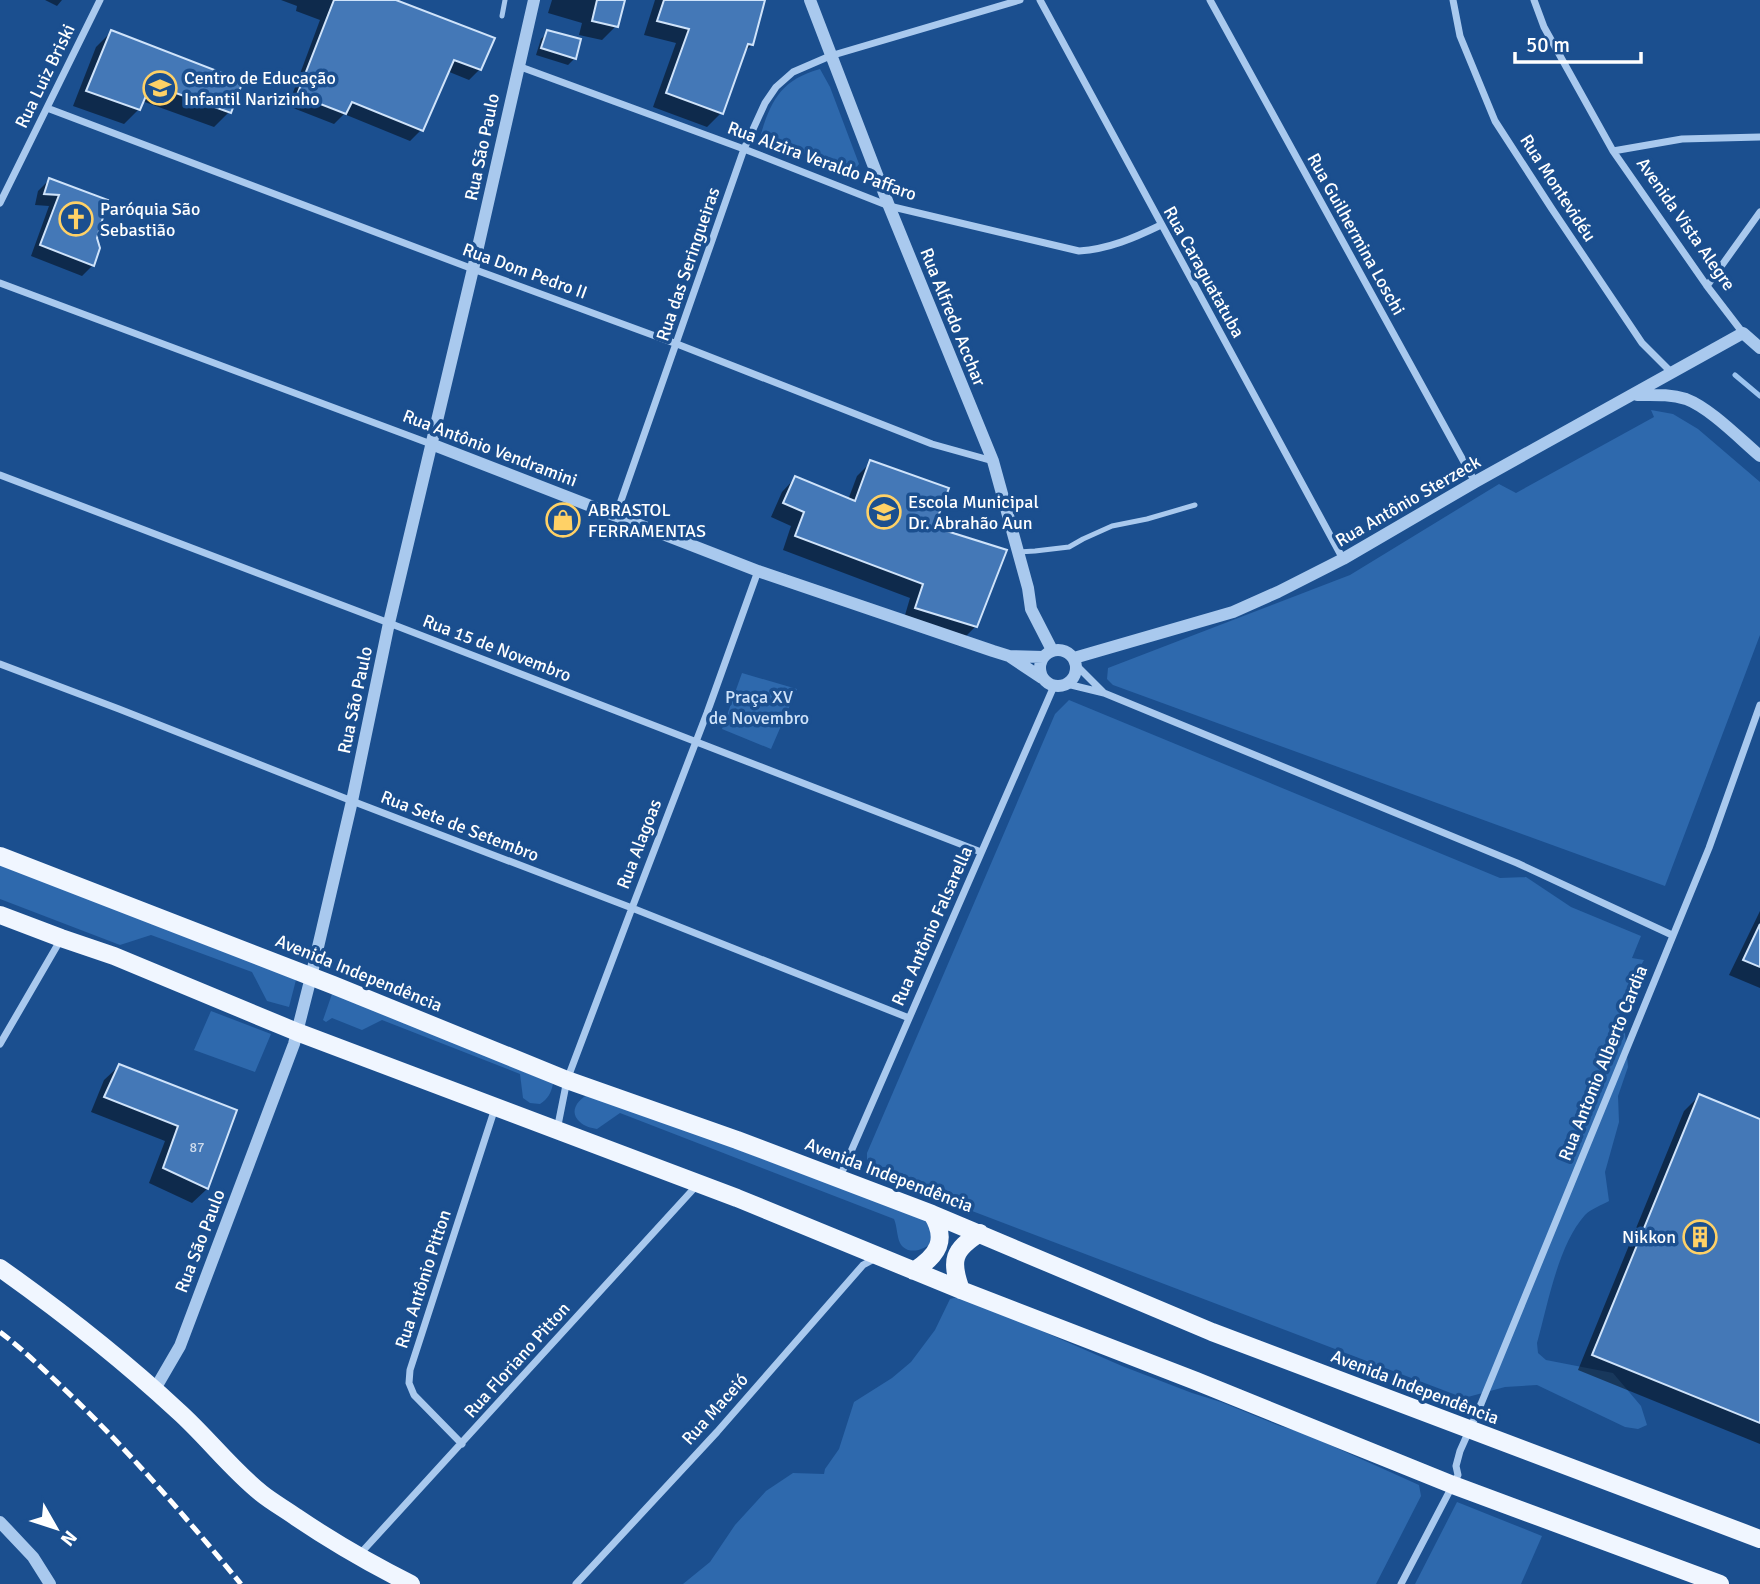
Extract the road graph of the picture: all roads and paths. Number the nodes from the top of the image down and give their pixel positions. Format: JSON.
{"nodes":[{"id":1,"x":100,"y":0,"type":"edge"},
{"id":2,"x":505,"y":0,"type":"edge"},
{"id":3,"x":534,"y":0,"type":"edge"},
{"id":4,"x":810,"y":0,"type":"edge"},
{"id":5,"x":1020,"y":0,"type":"edge"},
{"id":6,"x":1040,"y":0,"type":"edge"},
{"id":7,"x":1210,"y":0,"type":"edge"},
{"id":8,"x":1453,"y":0,"type":"edge"},
{"id":9,"x":1534,"y":0,"type":"edge"},
{"id":10,"x":502,"y":16,"type":"dead end"},
{"id":11,"x":830,"y":56,"type":"junction"},
{"id":12,"x":518,"y":66,"type":"junction"},
{"id":13,"x":47,"y":108,"type":"junction"},
{"id":14,"x":1760,"y":137,"type":"edge"},
{"id":15,"x":744,"y":149,"type":"junction"},
{"id":16,"x":1613,"y":151,"type":"junction"},
{"id":17,"x":0,"y":203,"type":"edge"},
{"id":18,"x":890,"y":206,"type":"junction"},
{"id":19,"x":1760,"y":212,"type":"edge"},
{"id":20,"x":1161,"y":225,"type":"junction"},
{"id":21,"x":473,"y":269,"type":"junction"},
{"id":22,"x":0,"y":284,"type":"edge"},
{"id":23,"x":1707,"y":286,"type":"junction"},
{"id":24,"x":1743,"y":333,"type":"junction"},
{"id":25,"x":677,"y":344,"type":"junction"},
{"id":26,"x":1760,"y":348,"type":"edge"},
{"id":27,"x":1673,"y":373,"type":"junction"},
{"id":28,"x":1633,"y":395,"type":"junction"},
{"id":29,"x":431,"y":444,"type":"junction"},
{"id":30,"x":1760,"y":456,"type":"edge"},
{"id":31,"x":993,"y":461,"type":"junction"},
{"id":32,"x":0,"y":475,"type":"edge"},
{"id":33,"x":1475,"y":482,"type":"junction"},
{"id":34,"x":1195,"y":505,"type":"dead end"},
{"id":35,"x":616,"y":515,"type":"junction"},
{"id":36,"x":1018,"y":552,"type":"junction"},
{"id":37,"x":1343,"y":559,"type":"junction"},
{"id":38,"x":758,"y":571,"type":"junction"},
{"id":39,"x":389,"y":623,"type":"junction"},
{"id":40,"x":1048,"y":654,"type":"junction"},
{"id":41,"x":1009,"y":656,"type":"junction"},
{"id":42,"x":1075,"y":662,"type":"junction"},
{"id":43,"x":0,"y":664,"type":"edge"},
{"id":44,"x":1042,"y":678,"type":"junction"},
{"id":45,"x":1060,"y":685,"type":"junction"},
{"id":46,"x":1104,"y":693,"type":"junction"},
{"id":47,"x":1760,"y":705,"type":"edge"},
{"id":48,"x":695,"y":742,"type":"junction"},
{"id":49,"x":352,"y":802,"type":"junction"},
{"id":50,"x":981,"y":852,"type":"junction"},
{"id":51,"x":0,"y":856,"type":"edge"},
{"id":52,"x":632,"y":908,"type":"junction"},
{"id":53,"x":0,"y":915,"type":"edge"},
{"id":54,"x":1672,"y":935,"type":"junction"},
{"id":55,"x":61,"y":938,"type":"junction"},
{"id":56,"x":311,"y":977,"type":"junction"},
{"id":57,"x":909,"y":1018,"type":"junction"},
{"id":58,"x":297,"y":1032,"type":"junction"},
{"id":59,"x":0,"y":1045,"type":"edge"},
{"id":60,"x":568,"y":1080,"type":"junction"},
{"id":61,"x":496,"y":1107,"type":"junction"},
{"id":62,"x":556,"y":1130,"type":"junction"},
{"id":63,"x":839,"y":1179,"type":"junction"},
{"id":64,"x":698,"y":1183,"type":"junction"},
{"id":65,"x":932,"y":1214,"type":"junction"},
{"id":66,"x":980,"y":1233,"type":"junction"},
{"id":67,"x":878,"y":1257,"type":"junction"},
{"id":68,"x":0,"y":1268,"type":"edge"},
{"id":69,"x":914,"y":1271,"type":"junction"},
{"id":70,"x":961,"y":1290,"type":"junction"},
{"id":71,"x":155,"y":1389,"type":"junction"},
{"id":72,"x":1471,"y":1431,"type":"junction"},
{"id":73,"x":462,"y":1444,"type":"junction"},
{"id":74,"x":1453,"y":1485,"type":"junction"},
{"id":75,"x":0,"y":1522,"type":"edge"},
{"id":76,"x":1760,"y":1539,"type":"edge"},
{"id":77,"x":358,"y":1557,"type":"junction"},
{"id":78,"x":51,"y":1584,"type":"edge"},
{"id":79,"x":411,"y":1584,"type":"edge"},
{"id":80,"x":576,"y":1584,"type":"edge"},
{"id":81,"x":1401,"y":1584,"type":"edge"},
{"id":82,"x":1720,"y":1584,"type":"edge"}],
"edges":[{"from":1,"to":13,"type":"street","name":"Rua Luiz Briski"},
{"from":2,"to":10,"type":"lane"},
{"from":3,"to":12,"type":"street","name":"Rua São Paulo"},
{"from":4,"to":11,"type":"street","name":"Rua Alfredo Acchar"},
{"from":5,"to":11,"type":"street","name":"Rua das Seringueiras"},
{"from":6,"to":20,"type":"street","name":"Rua Caraguatatuba"},
{"from":7,"to":33,"type":"street","name":"Rua Guilhermina Loschi"},
{"from":8,"to":27,"type":"street","name":"Rua Montevidéu"},
{"from":9,"to":16,"type":"street","name":"Avenida Vista Alegre"},
{"from":11,"to":15,"type":"street","name":"Rua das Seringueiras"},
{"from":11,"to":18,"type":"street","name":"Rua Alfredo Acchar"},
{"from":12,"to":15,"type":"street","name":"Rua Alzira Veraldo Paffaro"},
{"from":12,"to":21,"type":"street","name":"Rua São Paulo"},
{"from":13,"to":17,"type":"street","name":"Rua Luiz Briski"},
{"from":13,"to":21,"type":"street","name":"Rua Dom Pedro II"},
{"from":14,"to":16,"type":"street"},
{"from":15,"to":18,"type":"street","name":"Rua Alzira Veraldo Paffaro"},
{"from":15,"to":25,"type":"street","name":"Rua das Seringueiras"},
{"from":16,"to":23,"type":"street","name":"Avenida Vista Alegre"},
{"from":18,"to":20,"type":"street","name":"Rua Alzira Veraldo Paffaro"},
{"from":18,"to":31,"type":"street","name":"Rua Alfredo Acchar"},
{"from":19,"to":23,"type":"street"},
{"from":20,"to":37,"type":"street","name":"Rua Caraguatatuba"},
{"from":21,"to":25,"type":"street","name":"Rua Dom Pedro II"},
{"from":21,"to":29,"type":"street","name":"Rua São Paulo"},
{"from":22,"to":29,"type":"street","name":"Rua Antônio Vendramini"},
{"from":23,"to":24,"type":"street","name":"Avenida Vista Alegre"},
{"from":24,"to":26,"type":"street","name":"Avenida Vista Alegre"},
{"from":24,"to":27,"type":"street","name":"Rua Antônio Sterzeck"},
{"from":25,"to":31,"type":"street","name":"Rua Dom Pedro II"},
{"from":25,"to":35,"type":"street","name":"Rua das Seringueiras"},
{"from":27,"to":28,"type":"street","name":"Rua Antônio Sterzeck"},
{"from":28,"to":30,"type":"street"},
{"from":28,"to":33,"type":"street","name":"Rua Antônio Sterzeck"},
{"from":29,"to":35,"type":"street","name":"Rua Antônio Vendramini"},
{"from":29,"to":39,"type":"street","name":"Rua São Paulo"},
{"from":31,"to":36,"type":"street","name":"Rua Alfredo Acchar"},
{"from":32,"to":39,"type":"street","name":"Rua 15 de Novembro"},
{"from":33,"to":37,"type":"street","name":"Rua Antônio Sterzeck"},
{"from":34,"to":36,"type":"lane"},
{"from":35,"to":38,"type":"street","name":"Rua Antônio Vendramini"},
{"from":36,"to":40,"type":"street","name":"Rua Alfredo Acchar"},
{"from":37,"to":42,"type":"street","name":"Rua Antônio Sterzeck"},
{"from":38,"to":41,"type":"street","name":"Rua Antônio Vendramini"},
{"from":38,"to":48,"type":"street","name":"Rua Alagoas"},
{"from":39,"to":48,"type":"street","name":"Rua 15 de Novembro"},
{"from":39,"to":49,"type":"street","name":"Rua São Paulo"},
{"from":40,"to":41,"type":"street","name":"Rua Antônio Vendramini"},
{"from":40,"to":42,"type":"street"},
{"from":40,"to":44,"type":"street"},
{"from":41,"to":44,"type":"street","name":"Rua Antônio Vendramini"},
{"from":42,"to":45,"type":"street"},
{"from":42,"to":46,"type":"street"},
{"from":43,"to":49,"type":"street","name":"Rua Sete de Setembro"},
{"from":44,"to":45,"type":"street"},
{"from":45,"to":46,"type":"street"},
{"from":45,"to":50,"type":"street","name":"Rua Antônio Falsarella"},
{"from":46,"to":54,"type":"street"},
{"from":47,"to":54,"type":"street","name":"Rua Antonio Alberto Cardia"},
{"from":48,"to":50,"type":"street","name":"Rua 15 de Novembro"},
{"from":48,"to":52,"type":"street","name":"Rua Alagoas"},
{"from":49,"to":52,"type":"street","name":"Rua Sete de Setembro"},
{"from":49,"to":56,"type":"street","name":"Rua São Paulo"},
{"from":50,"to":57,"type":"street","name":"Rua Antônio Falsarella"},
{"from":51,"to":56,"type":"main road","name":"Avenida Independência"},
{"from":52,"to":57,"type":"street","name":"Rua Sete de Setembro"},
{"from":52,"to":60,"type":"street","name":"Rua Alagoas"},
{"from":53,"to":55,"type":"main road"},
{"from":54,"to":72,"type":"street","name":"Rua Antonio Alberto Cardia"},
{"from":55,"to":58,"type":"main road"},
{"from":55,"to":59,"type":"street"},
{"from":56,"to":58,"type":"street","name":"Rua São Paulo"},
{"from":56,"to":60,"type":"main road","name":"Avenida Independência"},
{"from":57,"to":63,"type":"street","name":"Rua Antônio Falsarella"},
{"from":58,"to":61,"type":"main road"},
{"from":58,"to":71,"type":"street","name":"Rua São Paulo"},
{"from":60,"to":62,"type":"street","name":"Rua Alagoas"},
{"from":60,"to":63,"type":"main road","name":"Avenida Independência"},
{"from":61,"to":62,"type":"main road"},
{"from":61,"to":73,"type":"street","name":"Rua Antônio Pitton"},
{"from":62,"to":64,"type":"main road"},
{"from":63,"to":65,"type":"main road","name":"Avenida Independência"},
{"from":64,"to":67,"type":"main road"},
{"from":64,"to":73,"type":"street","name":"Rua Floriano Pitton"},
{"from":65,"to":66,"type":"main road","name":"Avenida Independência"},
{"from":65,"to":69,"type":"main road"},
{"from":66,"to":70,"type":"main road"},
{"from":66,"to":72,"type":"main road","name":"Avenida Independência"},
{"from":67,"to":69,"type":"main road"},
{"from":67,"to":80,"type":"street","name":"Rua Maceió"},
{"from":68,"to":71,"type":"main road"},
{"from":69,"to":70,"type":"main road"},
{"from":70,"to":74,"type":"main road"},
{"from":71,"to":77,"type":"main road"},
{"from":72,"to":74,"type":"street","name":"Rua Antonio Alberto Cardia"},
{"from":72,"to":76,"type":"main road","name":"Avenida Independência"},
{"from":73,"to":77,"type":"street","name":"Rua Floriano Pitton"},
{"from":74,"to":81,"type":"street","name":"Rua Antonio Alberto Cardia"},
{"from":74,"to":82,"type":"main road"},
{"from":75,"to":78,"type":"street"},
{"from":77,"to":79,"type":"main road"}]}
